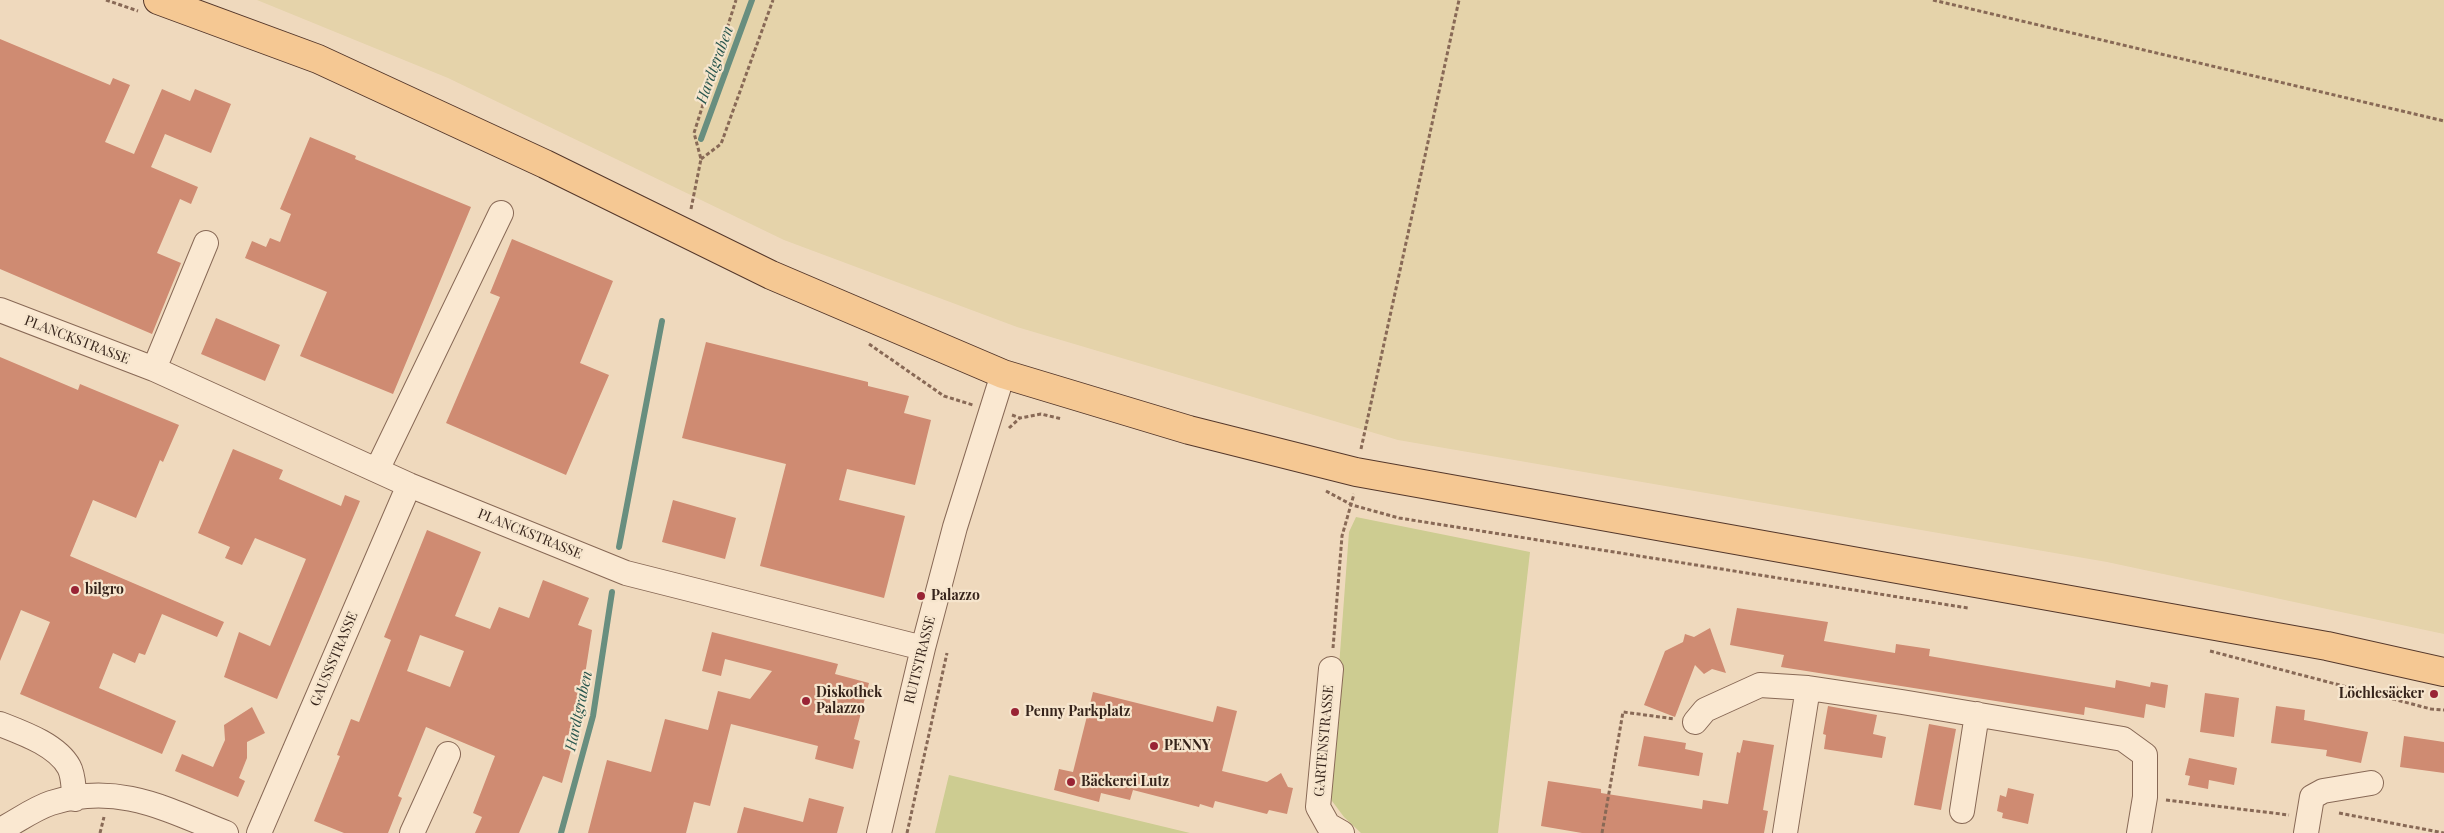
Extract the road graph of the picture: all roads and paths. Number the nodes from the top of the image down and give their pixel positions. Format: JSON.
{"nodes":[{"id":1,"x":158,"y":0,"type":"edge"},
{"id":2,"x":736,"y":0,"type":"edge"},
{"id":3,"x":773,"y":0,"type":"edge"},
{"id":4,"x":1459,"y":0,"type":"edge"},
{"id":5,"x":1933,"y":0,"type":"edge"},
{"id":6,"x":201,"y":7,"type":"edge"},
{"id":7,"x":2444,"y":121,"type":"edge"},
{"id":8,"x":701,"y":159,"type":"junction"},
{"id":9,"x":501,"y":213,"type":"dead end"},
{"id":10,"x":686,"y":234,"type":"junction"},
{"id":11,"x":206,"y":242,"type":"dead end"},
{"id":12,"x":0,"y":310,"type":"edge"},
{"id":13,"x":154,"y":369,"type":"junction"},
{"id":14,"x":1003,"y":374,"type":"junction"},
{"id":15,"x":1069,"y":420,"type":"dead end"},
{"id":16,"x":1008,"y":430,"type":"dead end"},
{"id":17,"x":376,"y":470,"type":"junction"},
{"id":18,"x":1356,"y":472,"type":"junction"},
{"id":19,"x":409,"y":485,"type":"junction"},
{"id":20,"x":1319,"y":489,"type":"dead end"},
{"id":21,"x":1352,"y":505,"type":"junction"},
{"id":22,"x":1968,"y":608,"type":"dead end"},
{"id":23,"x":949,"y":644,"type":"dead end"},
{"id":24,"x":923,"y":648,"type":"junction"},
{"id":25,"x":2202,"y":649,"type":"dead end"},
{"id":26,"x":1331,"y":669,"type":"joint"},
{"id":27,"x":2444,"y":672,"type":"edge"},
{"id":28,"x":1808,"y":688,"type":"junction"},
{"id":29,"x":2444,"y":710,"type":"edge"},
{"id":30,"x":1977,"y":714,"type":"junction"},
{"id":31,"x":1695,"y":722,"type":"joint"},
{"id":32,"x":0,"y":724,"type":"edge"},
{"id":33,"x":448,"y":754,"type":"dead end"},
{"id":34,"x":2371,"y":783,"type":"dead end"},
{"id":35,"x":2145,"y":797,"type":"junction"},
{"id":36,"x":75,"y":799,"type":"junction"},
{"id":37,"x":1962,"y":811,"type":"dead end"},
{"id":38,"x":2307,"y":825,"type":"edge"},
{"id":39,"x":0,"y":830,"type":"edge"},
{"id":40,"x":226,"y":833,"type":"edge"},
{"id":41,"x":259,"y":833,"type":"edge"},
{"id":42,"x":412,"y":833,"type":"edge"},
{"id":43,"x":879,"y":833,"type":"edge"},
{"id":44,"x":907,"y":833,"type":"edge"},
{"id":45,"x":1342,"y":833,"type":"edge"},
{"id":46,"x":1602,"y":833,"type":"edge"},
{"id":47,"x":1785,"y":833,"type":"edge"},
{"id":48,"x":2139,"y":833,"type":"edge"},
{"id":49,"x":2444,"y":833,"type":"edge"}],
"edges":[{"from":1,"to":6,"type":"main road"},
{"from":2,"to":8,"type":"path"},
{"from":3,"to":8,"type":"path"},
{"from":4,"to":18,"type":"path"},
{"from":5,"to":7,"type":"path"},
{"from":6,"to":10,"type":"main road"},
{"from":8,"to":10,"type":"path"},
{"from":9,"to":17,"type":"street"},
{"from":10,"to":14,"type":"main road"},
{"from":11,"to":13,"type":"street"},
{"from":12,"to":13,"type":"street","name":"PLANCKSTRASSE"},
{"from":13,"to":17,"type":"street","name":"PLANCKSTRASSE"},
{"from":14,"to":18,"type":"main road"},
{"from":14,"to":24,"type":"street","name":"RUITSTRASSE"},
{"from":15,"to":16,"type":"path"},
{"from":17,"to":19,"type":"street","name":"PLANCKSTRASSE"},
{"from":18,"to":21,"type":"path"},
{"from":18,"to":27,"type":"main road"},
{"from":19,"to":24,"type":"street","name":"PLANCKSTRASSE"},
{"from":19,"to":41,"type":"street","name":"GAUSSSTRASSE"},
{"from":20,"to":21,"type":"path"},
{"from":21,"to":22,"type":"path"},
{"from":21,"to":26,"type":"path"},
{"from":23,"to":44,"type":"path"},
{"from":24,"to":43,"type":"street","name":"RUITSTRASSE"},
{"from":25,"to":29,"type":"path"},
{"from":26,"to":45,"type":"street","name":"GARTENSTRASSE"},
{"from":28,"to":30,"type":"street"},
{"from":28,"to":31,"type":"street"},
{"from":28,"to":47,"type":"street"},
{"from":30,"to":35,"type":"street"},
{"from":30,"to":37,"type":"street"},
{"from":31,"to":46,"type":"path"},
{"from":32,"to":36,"type":"street"},
{"from":33,"to":42,"type":"street"},
{"from":34,"to":38,"type":"street"},
{"from":35,"to":38,"type":"path"},
{"from":35,"to":48,"type":"street"},
{"from":36,"to":39,"type":"street"},
{"from":36,"to":40,"type":"street"},
{"from":38,"to":49,"type":"path"}]}
